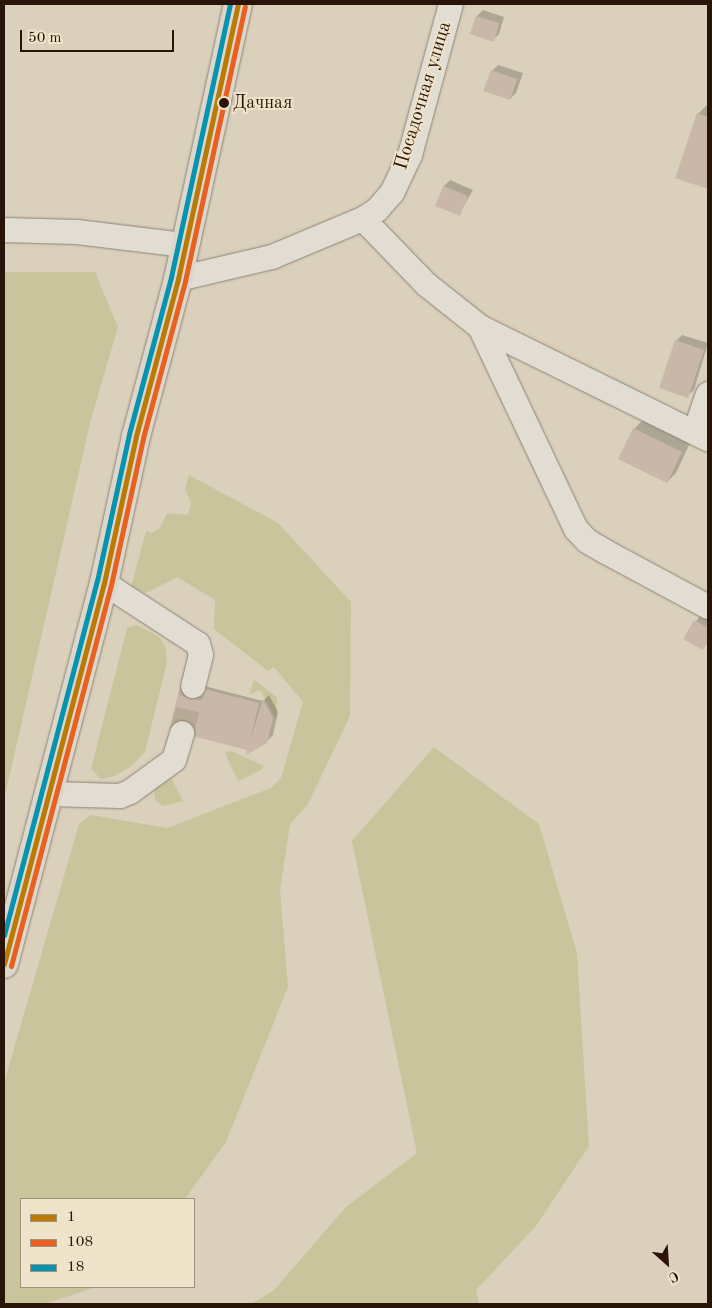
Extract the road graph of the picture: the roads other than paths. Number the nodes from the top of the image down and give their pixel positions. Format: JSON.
{"nodes":[{"id":1,"x":238,"y":4,"type":"edge"},
{"id":2,"x":451,"y":4,"type":"edge"},
{"id":3,"x":363,"y":219,"type":"junction"},
{"id":4,"x":4,"y":230,"type":"edge"},
{"id":5,"x":185,"y":245,"type":"junction"},
{"id":6,"x":178,"y":279,"type":"junction"},
{"id":7,"x":480,"y":327,"type":"junction"},
{"id":8,"x":708,"y":394,"type":"edge"},
{"id":9,"x":701,"y":436,"type":"edge"},
{"id":10,"x":104,"y":583,"type":"junction"},
{"id":11,"x":708,"y":607,"type":"edge"},
{"id":12,"x":193,"y":686,"type":"tunnel mouth"},
{"id":13,"x":182,"y":733,"type":"tunnel mouth"},
{"id":14,"x":51,"y":794,"type":"junction"},
{"id":15,"x":4,"y":964,"type":"edge"}],
"edges":[{"from":1,"to":5,"type":"main road"},
{"from":2,"to":3,"type":"street","name":"Посадочная улица"},
{"from":3,"to":6,"type":"street","name":"Посадочная улица"},
{"from":3,"to":7,"type":"street"},
{"from":4,"to":5,"type":"street"},
{"from":5,"to":6,"type":"main road"},
{"from":6,"to":10,"type":"main road"},
{"from":7,"to":9,"type":"street"},
{"from":7,"to":11,"type":"street"},
{"from":8,"to":9,"type":"street"},
{"from":10,"to":12,"type":"street"},
{"from":10,"to":14,"type":"main road"},
{"from":13,"to":14,"type":"street"},
{"from":14,"to":15,"type":"main road"}]}
